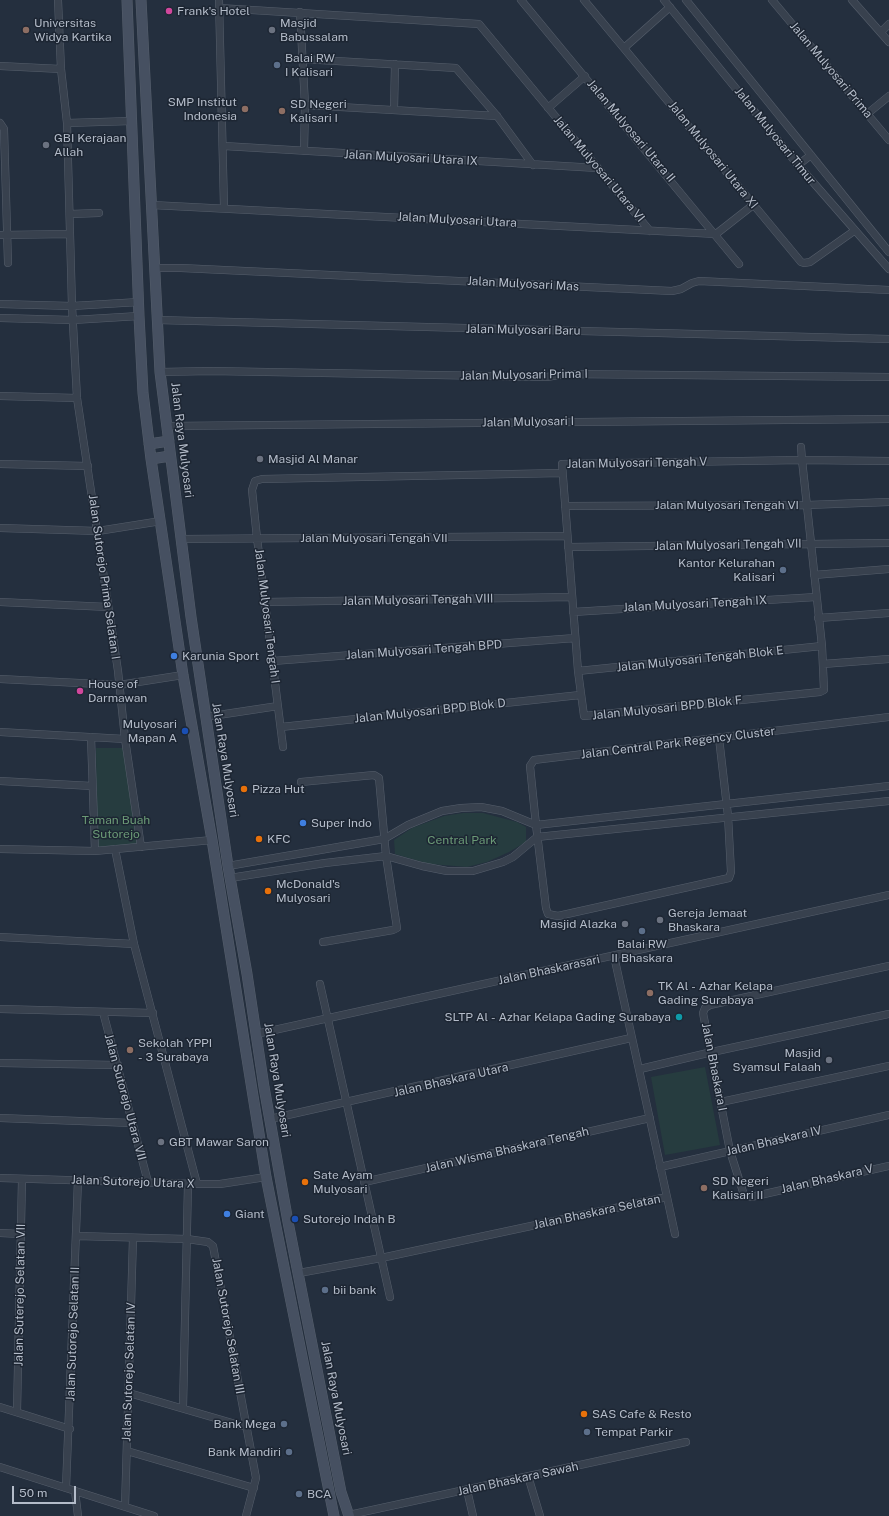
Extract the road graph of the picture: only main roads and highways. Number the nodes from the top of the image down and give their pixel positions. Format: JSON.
{"nodes":[{"id":1,"x":127,"y":0,"type":"edge"},
{"id":2,"x":141,"y":0,"type":"edge"},
{"id":3,"x":131,"y":78,"type":"junction"},
{"id":4,"x":145,"y":78,"type":"junction"},
{"id":5,"x":168,"y":441,"type":"junction"},
{"id":6,"x":149,"y":444,"type":"junction"},
{"id":7,"x":170,"y":456,"type":"junction"},
{"id":8,"x":151,"y":459,"type":"junction"},
{"id":9,"x":202,"y":692,"type":"junction"},
{"id":10,"x":187,"y":695,"type":"junction"},
{"id":11,"x":264,"y":1086,"type":"junction"},
{"id":12,"x":252,"y":1089,"type":"junction"},
{"id":13,"x":307,"y":1317,"type":"junction"},
{"id":14,"x":295,"y":1320,"type":"junction"},
{"id":15,"x":311,"y":1336,"type":"junction"},
{"id":16,"x":298,"y":1340,"type":"junction"},
{"id":17,"x":349,"y":1515,"type":"edge"},
{"id":18,"x":334,"y":1516,"type":"edge"}],
"edges":[{"from":1,"to":3,"type":"main road"},
{"from":2,"to":4,"type":"main road","name":"Jalan Raya Mulyosari"},
{"from":3,"to":4,"type":"main road"},
{"from":3,"to":6,"type":"main road"},
{"from":4,"to":5,"type":"main road","name":"Jalan Raya Mulyosari"},
{"from":5,"to":6,"type":"main road"},
{"from":5,"to":7,"type":"main road","name":"Jalan Raya Mulyosari"},
{"from":6,"to":8,"type":"main road"},
{"from":7,"to":8,"type":"main road"},
{"from":7,"to":9,"type":"main road","name":"Jalan Raya Mulyosari"},
{"from":8,"to":10,"type":"main road"},
{"from":9,"to":10,"type":"main road"},
{"from":9,"to":11,"type":"main road","name":"Jalan Raya Mulyosari"},
{"from":10,"to":12,"type":"main road"},
{"from":11,"to":12,"type":"main road"},
{"from":11,"to":13,"type":"main road","name":"Jalan Raya Mulyosari"},
{"from":12,"to":14,"type":"main road"},
{"from":13,"to":14,"type":"main road"},
{"from":13,"to":15,"type":"main road","name":"Jalan Raya Mulyosari"},
{"from":14,"to":16,"type":"main road"},
{"from":15,"to":16,"type":"main road"},
{"from":15,"to":17,"type":"main road","name":"Jalan Raya Mulyosari"},
{"from":16,"to":18,"type":"main road"}]}
